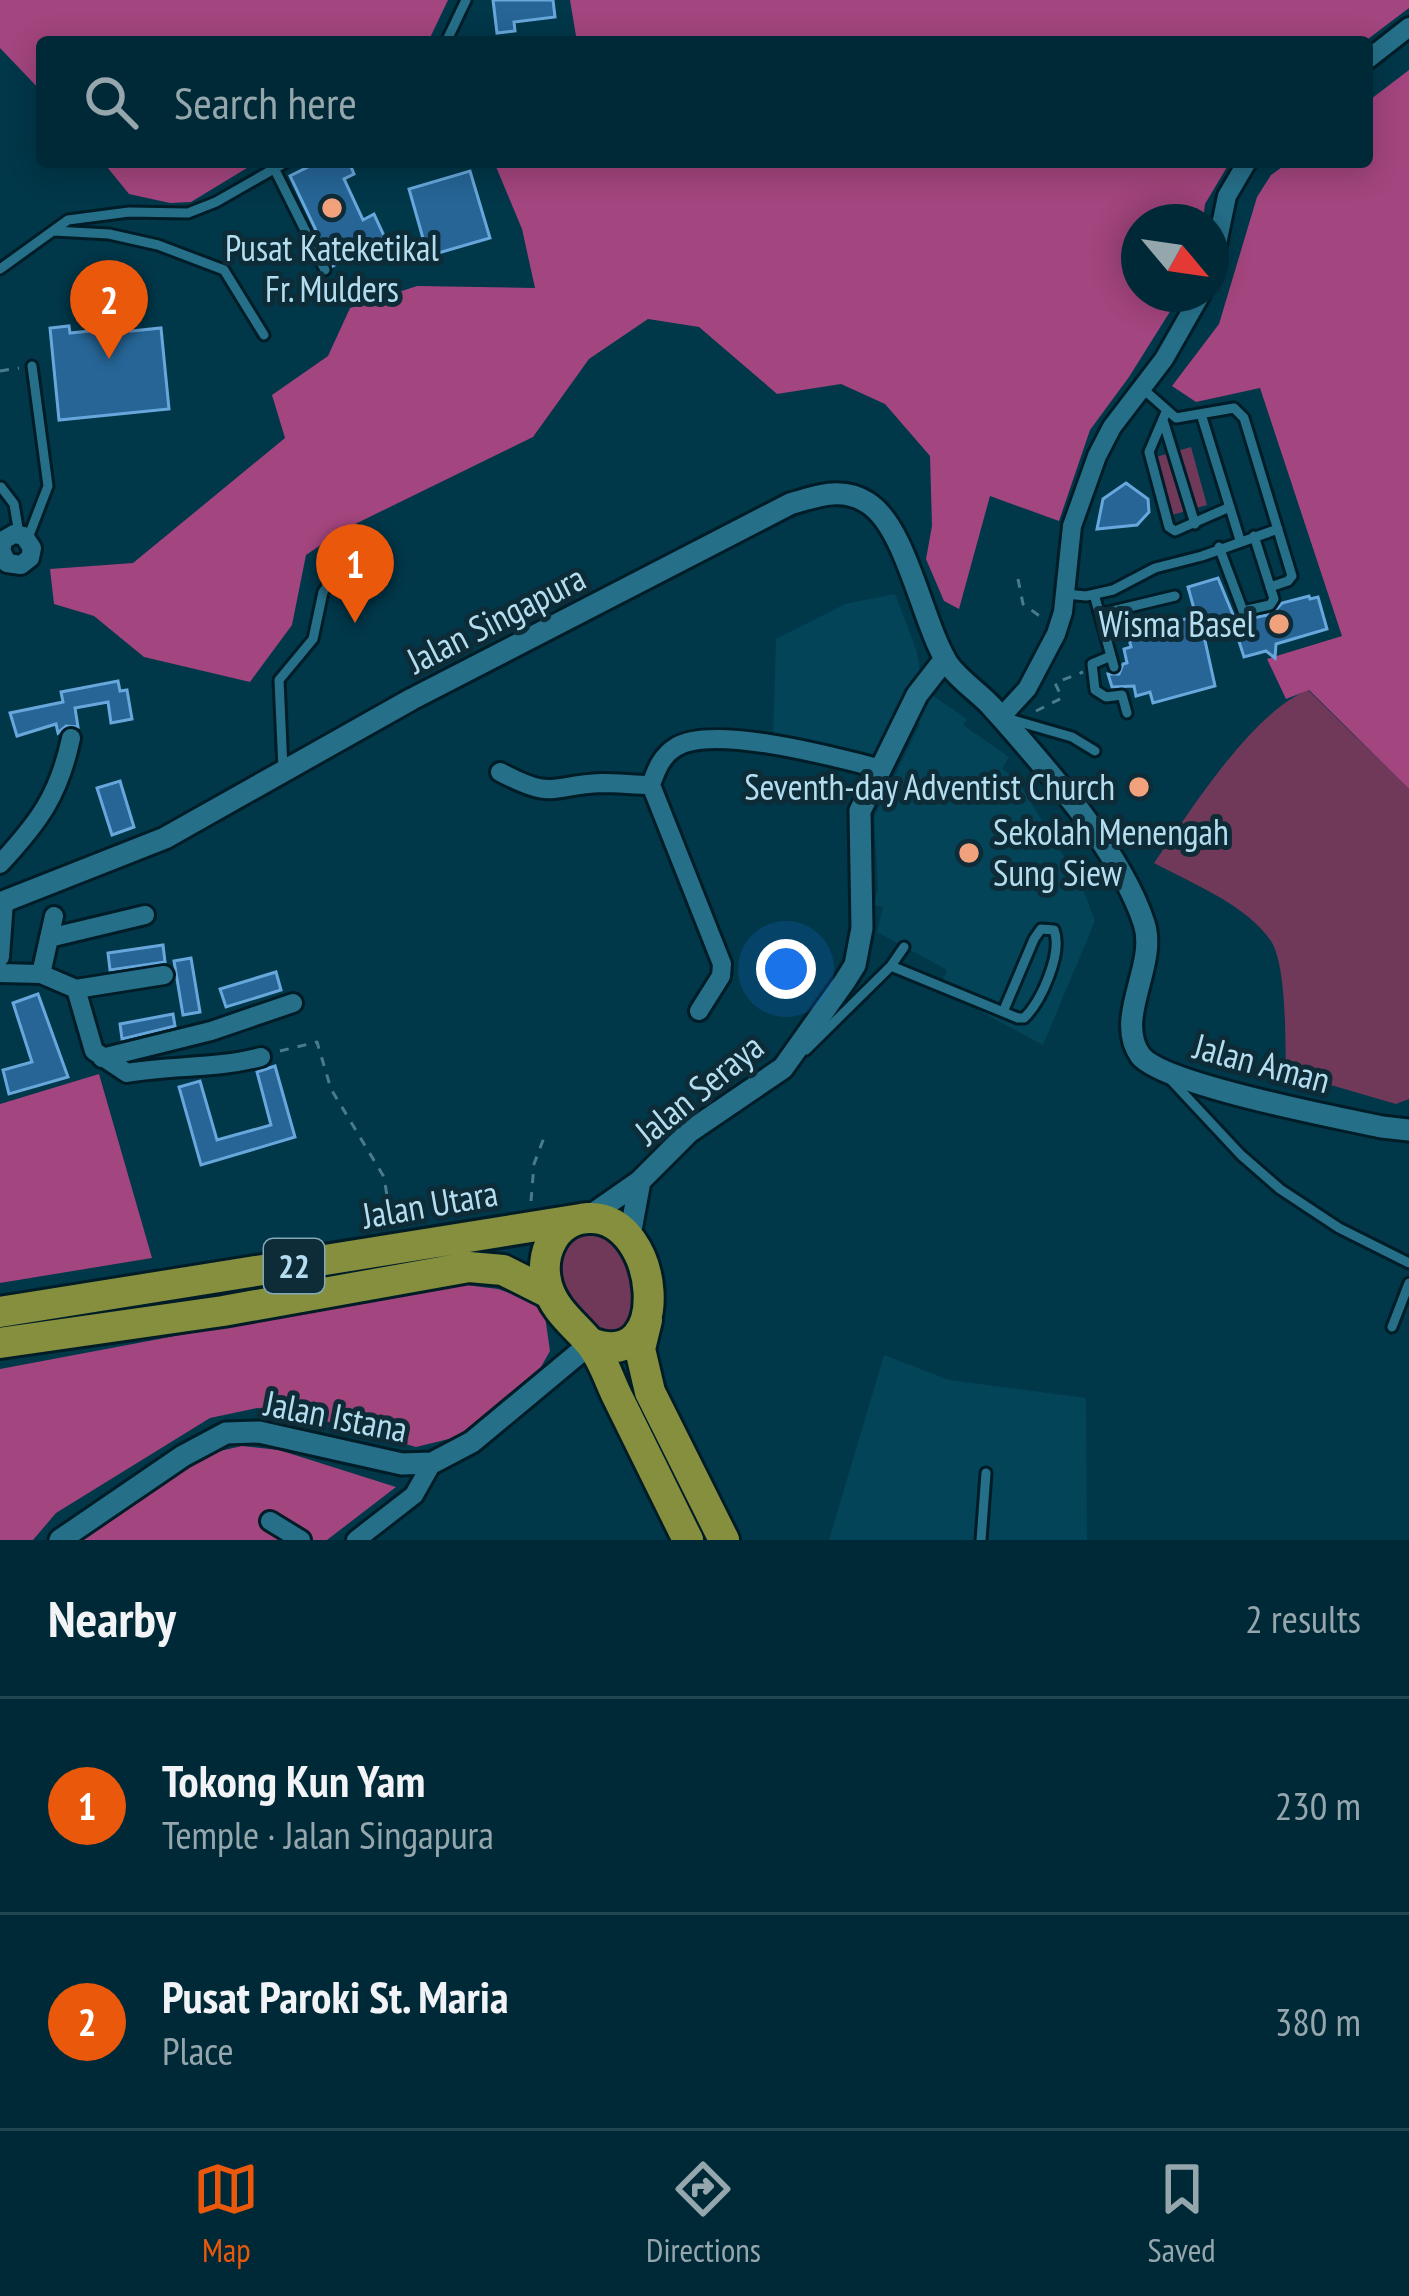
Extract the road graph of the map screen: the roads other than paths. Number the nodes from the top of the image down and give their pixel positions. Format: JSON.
{"nodes":[{"id":1,"x":466,"y":0,"type":"edge"},
{"id":2,"x":1409,"y":27,"type":"edge"},
{"id":3,"x":449,"y":36,"type":"edge"},
{"id":4,"x":1373,"y":56,"type":"edge"},
{"id":5,"x":278,"y":168,"type":"edge"},
{"id":6,"x":1243,"y":168,"type":"edge"},
{"id":7,"x":275,"y":170,"type":"junction"},
{"id":8,"x":1224,"y":204,"type":"edge"},
{"id":9,"x":51,"y":230,"type":"junction"},
{"id":10,"x":0,"y":269,"type":"edge"},
{"id":11,"x":325,"y":270,"type":"dead end"},
{"id":12,"x":1190,"y":312,"type":"edge"},
{"id":13,"x":264,"y":335,"type":"dead end"},
{"id":14,"x":32,"y":366,"type":"road end"},
{"id":15,"x":1142,"y":388,"type":"junction"},
{"id":16,"x":1201,"y":414,"type":"junction"},
{"id":17,"x":1164,"y":415,"type":"junction"},
{"id":18,"x":0,"y":487,"type":"edge"},
{"id":19,"x":1230,"y":507,"type":"junction"},
{"id":20,"x":1195,"y":524,"type":"junction"},
{"id":21,"x":1278,"y":529,"type":"junction"},
{"id":22,"x":1253,"y":536,"type":"junction"},
{"id":23,"x":12,"y":539,"type":"edge"},
{"id":24,"x":1240,"y":540,"type":"junction"},
{"id":25,"x":1219,"y":547,"type":"junction"},
{"id":26,"x":4,"y":563,"type":"edge"},
{"id":27,"x":332,"y":579,"type":"dead end"},
{"id":28,"x":1270,"y":587,"type":"junction"},
{"id":29,"x":1066,"y":594,"type":"junction"},
{"id":30,"x":1094,"y":594,"type":"junction"},
{"id":31,"x":1175,"y":596,"type":"dead end"},
{"id":32,"x":1100,"y":614,"type":"junction"},
{"id":33,"x":945,"y":659,"type":"junction"},
{"id":34,"x":1127,"y":713,"type":"dead end"},
{"id":35,"x":1001,"y":717,"type":"junction"},
{"id":36,"x":71,"y":739,"type":"dead end"},
{"id":37,"x":1095,"y":751,"type":"dead end"},
{"id":38,"x":878,"y":768,"type":"junction"},
{"id":39,"x":283,"y":769,"type":"junction"},
{"id":40,"x":500,"y":772,"type":"dead end"},
{"id":41,"x":652,"y":785,"type":"junction"},
{"id":42,"x":0,"y":864,"type":"edge"},
{"id":43,"x":2,"y":902,"type":"edge"},
{"id":44,"x":145,"y":915,"type":"dead end"},
{"id":45,"x":54,"y":916,"type":"dead end"},
{"id":46,"x":49,"y":938,"type":"junction"},
{"id":47,"x":904,"y":946,"type":"dead end"},
{"id":48,"x":0,"y":957,"type":"edge"},
{"id":49,"x":891,"y":966,"type":"junction"},
{"id":50,"x":0,"y":973,"type":"edge"},
{"id":51,"x":41,"y":974,"type":"junction"},
{"id":52,"x":164,"y":975,"type":"dead end"},
{"id":53,"x":76,"y":989,"type":"junction"},
{"id":54,"x":293,"y":1004,"type":"dead end"},
{"id":55,"x":699,"y":1010,"type":"dead end"},
{"id":56,"x":1003,"y":1012,"type":"junction"},
{"id":57,"x":261,"y":1057,"type":"road end"},
{"id":58,"x":102,"y":1058,"type":"junction"},
{"id":59,"x":783,"y":1068,"type":"junction"},
{"id":60,"x":1163,"y":1070,"type":"junction"},
{"id":61,"x":1409,"y":1130,"type":"edge"},
{"id":62,"x":640,"y":1180,"type":"junction"},
{"id":63,"x":587,"y":1217,"type":"junction"},
{"id":64,"x":629,"y":1240,"type":"junction"},
{"id":65,"x":1409,"y":1263,"type":"edge"},
{"id":66,"x":1409,"y":1283,"type":"edge"},
{"id":67,"x":549,"y":1293,"type":"junction"},
{"id":68,"x":0,"y":1312,"type":"edge"},
{"id":69,"x":646,"y":1320,"type":"junction"},
{"id":70,"x":1393,"y":1327,"type":"dead end"},
{"id":71,"x":0,"y":1343,"type":"edge"},
{"id":72,"x":591,"y":1343,"type":"junction"},
{"id":73,"x":432,"y":1463,"type":"junction"},
{"id":74,"x":986,"y":1473,"type":"dead end"},
{"id":75,"x":269,"y":1521,"type":"dead end"},
{"id":76,"x":60,"y":1540,"type":"edge"},
{"id":77,"x":301,"y":1540,"type":"edge"},
{"id":78,"x":356,"y":1540,"type":"edge"},
{"id":79,"x":688,"y":1540,"type":"edge"},
{"id":80,"x":724,"y":1540,"type":"edge"},
{"id":81,"x":981,"y":1540,"type":"edge"}],
"edges":[{"from":1,"to":3,"type":"lane"},
{"from":2,"to":4,"type":"street"},
{"from":5,"to":7,"type":"lane"},
{"from":6,"to":8,"type":"street"},
{"from":7,"to":9,"type":"lane"},
{"from":7,"to":11,"type":"lane"},
{"from":9,"to":10,"type":"lane"},
{"from":9,"to":13,"type":"lane"},
{"from":12,"to":15,"type":"street"},
{"from":14,"to":23,"type":"lane"},
{"from":15,"to":17,"type":"lane"},
{"from":15,"to":29,"type":"street"},
{"from":16,"to":17,"type":"lane"},
{"from":16,"to":19,"type":"lane"},
{"from":16,"to":21,"type":"lane"},
{"from":17,"to":20,"type":"lane"},
{"from":17,"to":20,"type":"lane"},
{"from":18,"to":23,"type":"lane"},
{"from":19,"to":20,"type":"lane"},
{"from":19,"to":24,"type":"lane"},
{"from":21,"to":22,"type":"lane"},
{"from":21,"to":28,"type":"lane"},
{"from":22,"to":24,"type":"lane"},
{"from":22,"to":28,"type":"lane"},
{"from":23,"to":26,"type":"street"},
{"from":23,"to":26,"type":"street"},
{"from":24,"to":25,"type":"lane"},
{"from":25,"to":28,"type":"lane"},
{"from":25,"to":30,"type":"lane"},
{"from":27,"to":39,"type":"lane"},
{"from":29,"to":30,"type":"lane"},
{"from":29,"to":35,"type":"street"},
{"from":30,"to":32,"type":"lane"},
{"from":31,"to":32,"type":"lane"},
{"from":32,"to":34,"type":"lane"},
{"from":33,"to":35,"type":"street","name":"Jalan Aman"},
{"from":33,"to":38,"type":"street","name":"Jalan Seraya"},
{"from":33,"to":39,"type":"street","name":"Jalan Singapura"},
{"from":35,"to":37,"type":"lane"},
{"from":35,"to":60,"type":"street","name":"Jalan Aman"},
{"from":36,"to":42,"type":"street"},
{"from":38,"to":41,"type":"street"},
{"from":38,"to":59,"type":"street","name":"Jalan Seraya"},
{"from":39,"to":43,"type":"street","name":"Jalan Singapura"},
{"from":40,"to":41,"type":"street"},
{"from":41,"to":55,"type":"street"},
{"from":43,"to":48,"type":"street"},
{"from":44,"to":46,"type":"street"},
{"from":45,"to":46,"type":"street"},
{"from":46,"to":51,"type":"street"},
{"from":47,"to":49,"type":"lane"},
{"from":49,"to":56,"type":"lane"},
{"from":49,"to":59,"type":"lane"},
{"from":50,"to":51,"type":"street"},
{"from":51,"to":53,"type":"street"},
{"from":52,"to":53,"type":"street"},
{"from":53,"to":58,"type":"street"},
{"from":54,"to":58,"type":"street"},
{"from":56,"to":56,"type":"lane"},
{"from":57,"to":58,"type":"street"},
{"from":59,"to":62,"type":"street","name":"Jalan Seraya"},
{"from":60,"to":61,"type":"street","name":"Jalan Aman"},
{"from":60,"to":65,"type":"lane"},
{"from":62,"to":63,"type":"street","name":"Jalan Seraya"},
{"from":62,"to":64,"type":"street","name":"Jalan Seraya"},
{"from":63,"to":64,"type":"highway"},
{"from":63,"to":67,"type":"highway"},
{"from":63,"to":68,"type":"highway","name":"Jalan Utara","number":"22"},
{"from":64,"to":69,"type":"highway"},
{"from":66,"to":70,"type":"lane"},
{"from":67,"to":71,"type":"highway","name":"Jalan Utara","number":"22"},
{"from":67,"to":72,"type":"highway","number":"22"},
{"from":69,"to":72,"type":"highway"},
{"from":69,"to":80,"type":"highway"},
{"from":72,"to":73,"type":"street","name":"Jalan Istana"},
{"from":72,"to":79,"type":"highway","number":"22"},
{"from":73,"to":76,"type":"street","name":"Jalan Istana"},
{"from":73,"to":78,"type":"street"},
{"from":74,"to":81,"type":"lane"},
{"from":75,"to":77,"type":"street"}]}
